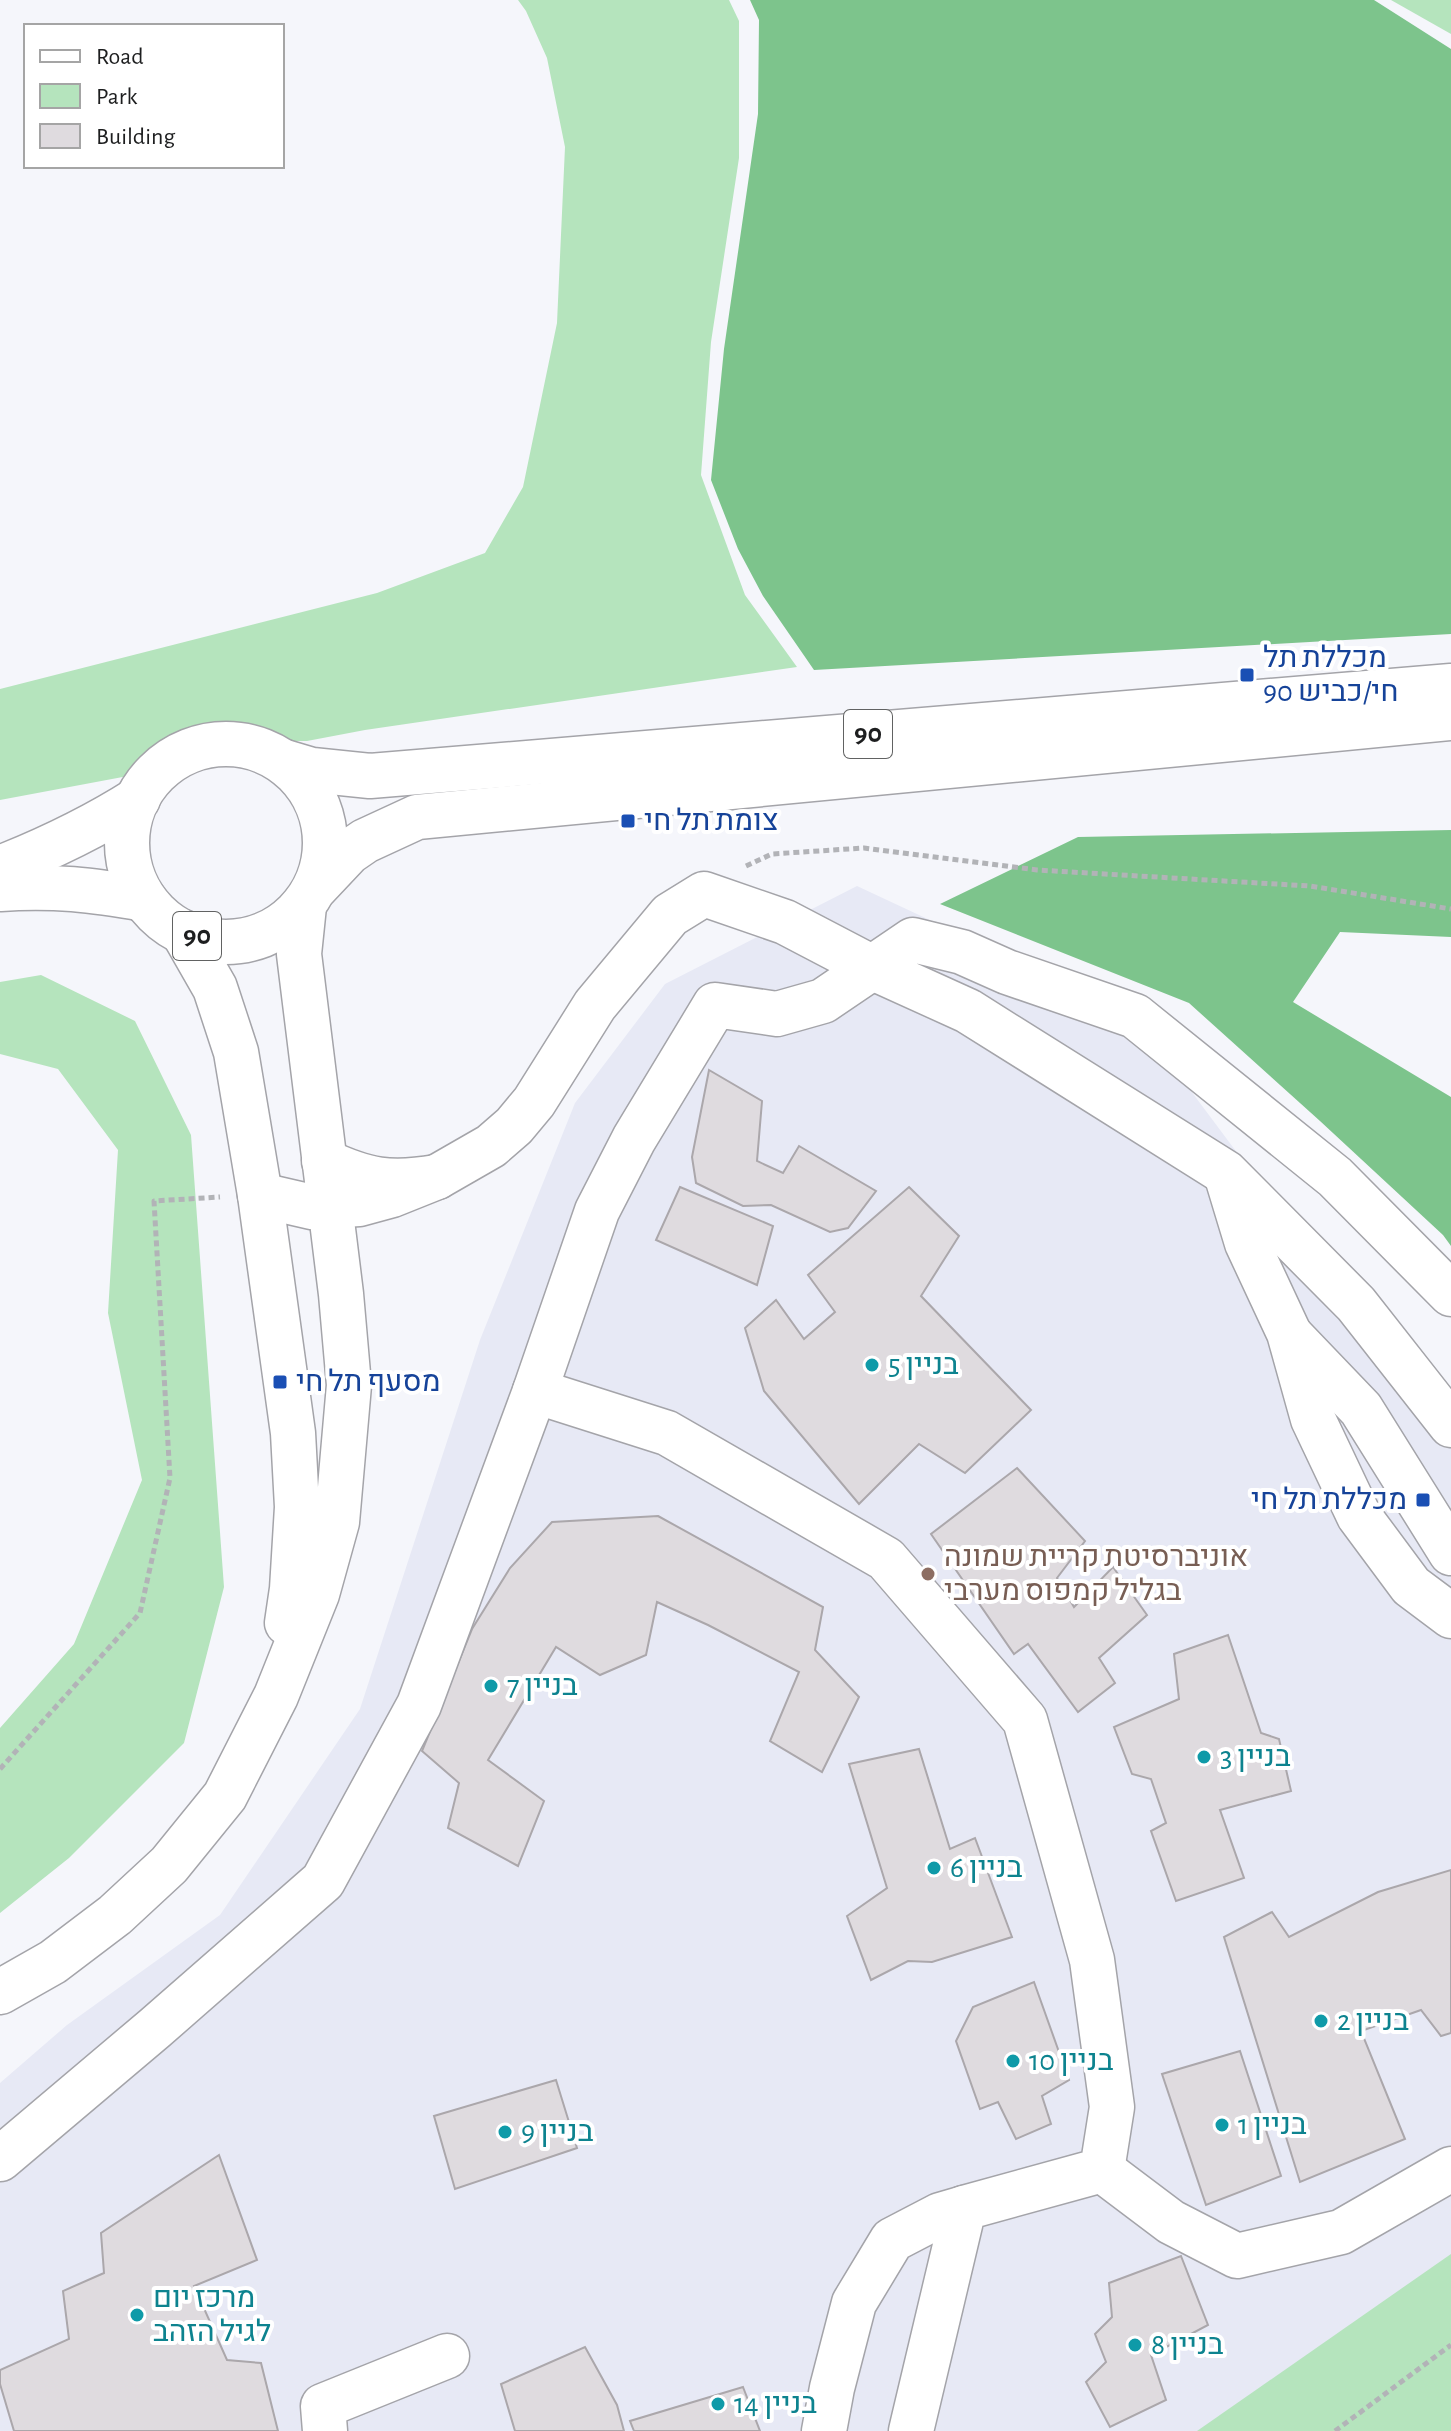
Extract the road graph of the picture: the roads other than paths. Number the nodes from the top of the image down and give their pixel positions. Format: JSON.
{"nodes":[{"id":1,"x":1451,"y":686,"type":"edge"},
{"id":2,"x":1451,"y":718,"type":"edge"},
{"id":3,"x":285,"y":762,"type":"junction"},
{"id":4,"x":138,"y":799,"type":"junction"},
{"id":5,"x":0,"y":868,"type":"edge"},
{"id":6,"x":0,"y":889,"type":"edge"},
{"id":7,"x":310,"y":896,"type":"junction"},
{"id":8,"x":144,"y":899,"type":"junction"},
{"id":9,"x":183,"y":932,"type":"junction"},
{"id":10,"x":871,"y":967,"type":"junction"},
{"id":11,"x":324,"y":1161,"type":"junction"},
{"id":12,"x":1226,"y":1173,"type":"junction"},
{"id":13,"x":437,"y":1177,"type":"junction"},
{"id":14,"x":260,"y":1195,"type":"junction"},
{"id":15,"x":330,"y":1207,"type":"junction"},
{"id":16,"x":1451,"y":1294,"type":"edge"},
{"id":17,"x":1289,"y":1333,"type":"junction"},
{"id":18,"x":535,"y":1391,"type":"junction"},
{"id":19,"x":1451,"y":1425,"type":"edge"},
{"id":20,"x":1451,"y":1553,"type":"edge"},
{"id":21,"x":1451,"y":1616,"type":"edge"},
{"id":22,"x":276,"y":1696,"type":"junction"},
{"id":23,"x":0,"y":1992,"type":"edge"},
{"id":24,"x":0,"y":2159,"type":"edge"},
{"id":25,"x":1451,"y":2169,"type":"edge"},
{"id":26,"x":1102,"y":2170,"type":"junction"},
{"id":27,"x":964,"y":2208,"type":"junction"},
{"id":28,"x":447,"y":2356,"type":"dead end"},
{"id":29,"x":325,"y":2431,"type":"edge"},
{"id":30,"x":824,"y":2431,"type":"edge"},
{"id":31,"x":911,"y":2431,"type":"edge"}],
"edges":[{"from":1,"to":3,"type":"main road","number":"90"},
{"from":2,"to":7,"type":"main road","number":"90"},
{"from":3,"to":4,"type":"main road","number":"90"},
{"from":3,"to":7,"type":"main road","number":"90"},
{"from":4,"to":5,"type":"main road","number":"90"},
{"from":4,"to":8,"type":"main road","number":"90"},
{"from":6,"to":8,"type":"main road","number":"90"},
{"from":7,"to":9,"type":"main road","number":"90"},
{"from":7,"to":11,"type":"main road"},
{"from":8,"to":9,"type":"main road","number":"90"},
{"from":9,"to":14,"type":"main road"},
{"from":10,"to":12,"type":"main road"},
{"from":10,"to":13,"type":"main road"},
{"from":10,"to":16,"type":"main road"},
{"from":10,"to":18,"type":"main road"},
{"from":11,"to":13,"type":"main road"},
{"from":11,"to":15,"type":"main road"},
{"from":12,"to":17,"type":"main road"},
{"from":12,"to":19,"type":"main road"},
{"from":13,"to":15,"type":"main road"},
{"from":14,"to":15,"type":"main road"},
{"from":14,"to":22,"type":"main road"},
{"from":15,"to":22,"type":"main road"},
{"from":17,"to":20,"type":"main road"},
{"from":17,"to":21,"type":"main road"},
{"from":18,"to":24,"type":"main road"},
{"from":18,"to":26,"type":"main road"},
{"from":22,"to":23,"type":"main road"},
{"from":25,"to":26,"type":"main road"},
{"from":26,"to":27,"type":"main road"},
{"from":27,"to":30,"type":"main road"},
{"from":27,"to":31,"type":"main road"},
{"from":28,"to":29,"type":"main road"}]}
